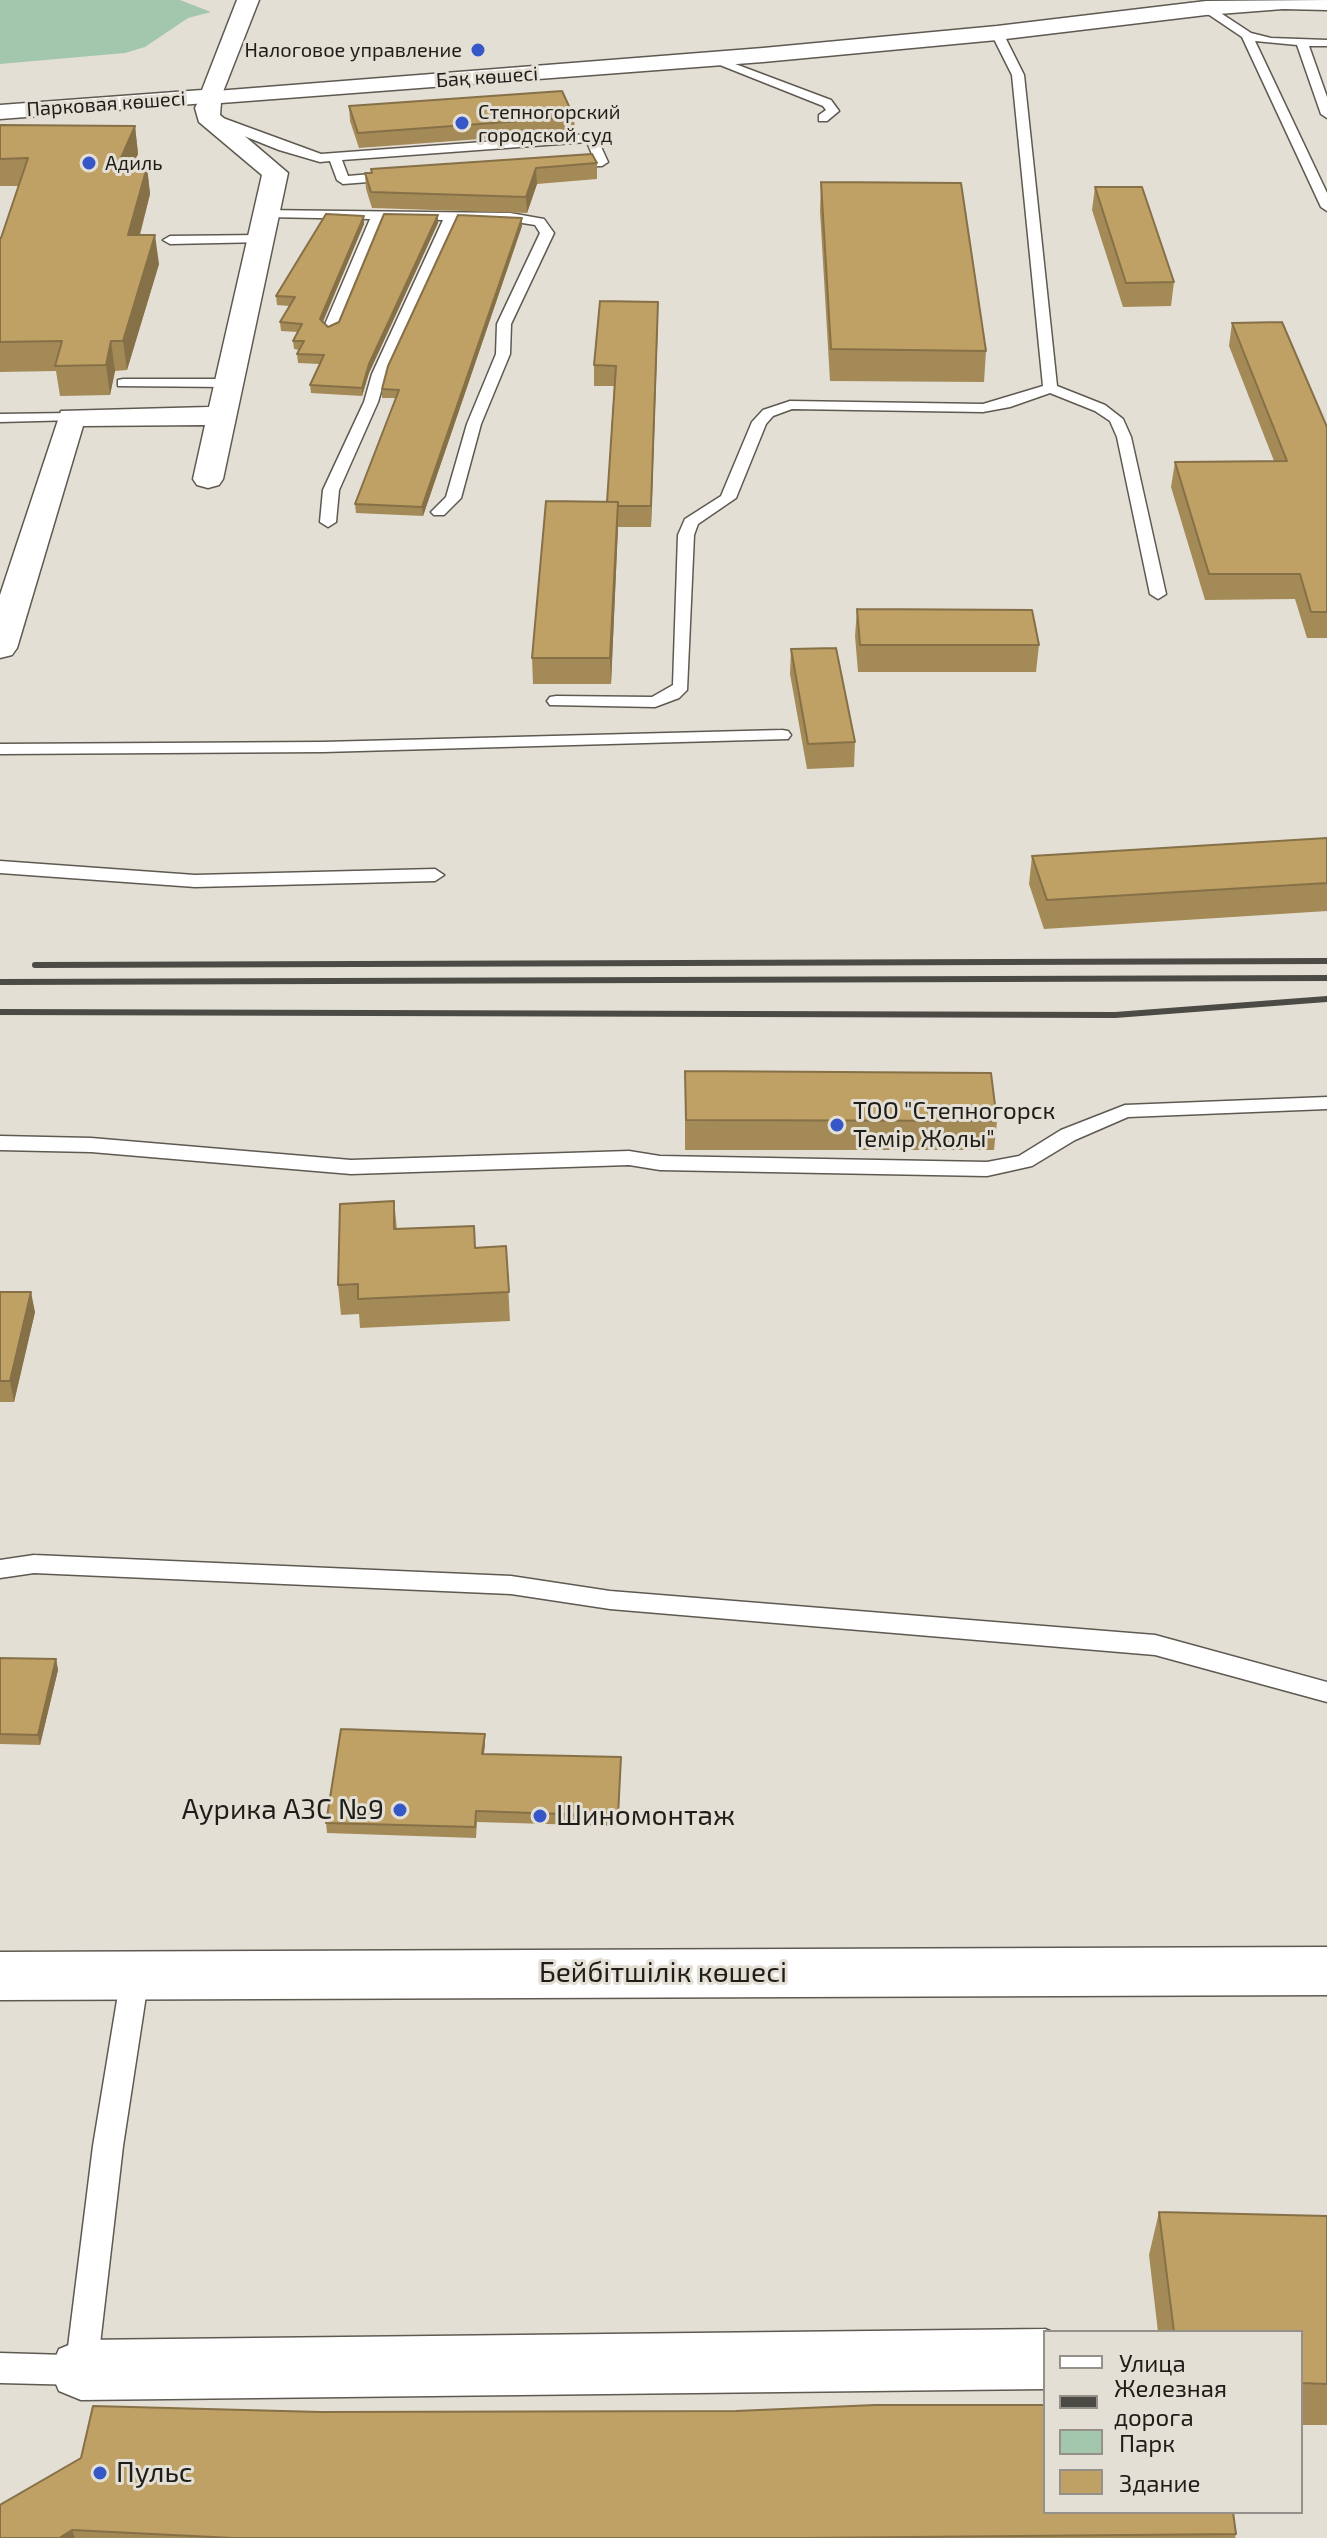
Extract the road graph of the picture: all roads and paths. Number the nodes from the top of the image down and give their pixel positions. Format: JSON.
{"nodes":[{"id":1,"x":248,"y":0,"type":"edge"},
{"id":2,"x":1283,"y":1,"type":"edge"},
{"id":3,"x":1327,"y":3,"type":"edge"},
{"id":4,"x":1206,"y":8,"type":"junction"},
{"id":5,"x":997,"y":33,"type":"junction"},
{"id":6,"x":1247,"y":35,"type":"junction"},
{"id":7,"x":1302,"y":42,"type":"junction"},
{"id":8,"x":1327,"y":43,"type":"edge"},
{"id":9,"x":714,"y":59,"type":"junction"},
{"id":10,"x":210,"y":107,"type":"junction"},
{"id":11,"x":0,"y":112,"type":"edge"},
{"id":12,"x":1327,"y":114,"type":"edge"},
{"id":13,"x":823,"y":118,"type":"dead end"},
{"id":14,"x":335,"y":157,"type":"junction"},
{"id":15,"x":556,"y":165,"type":"edge"},
{"id":16,"x":404,"y":176,"type":"edge"},
{"id":17,"x":1327,"y":207,"type":"edge"},
{"id":18,"x":378,"y":216,"type":"junction"},
{"id":19,"x":451,"y":216,"type":"junction"},
{"id":20,"x":264,"y":226,"type":"junction"},
{"id":21,"x":170,"y":240,"type":"dead end"},
{"id":22,"x":330,"y":329,"type":"edge"},
{"id":23,"x":123,"y":383,"type":"dead end"},
{"id":24,"x":229,"y":383,"type":"junction"},
{"id":25,"x":1050,"y":388,"type":"junction"},
{"id":26,"x":222,"y":416,"type":"junction"},
{"id":27,"x":71,"y":417,"type":"junction"},
{"id":28,"x":0,"y":418,"type":"edge"},
{"id":29,"x":208,"y":479,"type":"dead end"},
{"id":30,"x":439,"y":512,"type":"dead end"},
{"id":31,"x":328,"y":522,"type":"dead end"},
{"id":32,"x":1158,"y":594,"type":"dead end"},
{"id":33,"x":0,"y":648,"type":"edge"},
{"id":34,"x":556,"y":701,"type":"dead end"},
{"id":35,"x":782,"y":735,"type":"dead end"},
{"id":36,"x":0,"y":749,"type":"edge"},
{"id":37,"x":0,"y":867,"type":"edge"},
{"id":38,"x":435,"y":875,"type":"dead end"},
{"id":39,"x":1327,"y":1103,"type":"edge"},
{"id":40,"x":0,"y":1143,"type":"edge"},
{"id":41,"x":0,"y":1569,"type":"edge"},
{"id":42,"x":1327,"y":1692,"type":"edge"},
{"id":43,"x":1327,"y":1971,"type":"edge"},
{"id":44,"x":0,"y":1976,"type":"edge"},
{"id":45,"x":135,"y":1976,"type":"junction"},
{"id":46,"x":1043,"y":2359,"type":"edge"},
{"id":47,"x":0,"y":2368,"type":"edge"},
{"id":48,"x":81,"y":2370,"type":"junction"}],
"edges":[{"from":1,"to":10,"type":"street"},
{"from":2,"to":3,"type":"street","name":"Бақ көшесі"},
{"from":2,"to":4,"type":"street","name":"Бақ көшесі"},
{"from":4,"to":5,"type":"street","name":"Бақ көшесі"},
{"from":4,"to":6,"type":"lane"},
{"from":5,"to":9,"type":"street","name":"Бақ көшесі"},
{"from":5,"to":25,"type":"lane"},
{"from":6,"to":7,"type":"lane"},
{"from":6,"to":17,"type":"lane"},
{"from":7,"to":8,"type":"lane"},
{"from":7,"to":12,"type":"lane"},
{"from":9,"to":10,"type":"street","name":"Бақ көшесі"},
{"from":9,"to":13,"type":"lane"},
{"from":10,"to":11,"type":"street","name":"Парковая көшесі"},
{"from":10,"to":14,"type":"lane"},
{"from":10,"to":20,"type":"street"},
{"from":14,"to":15,"type":"lane"},
{"from":14,"to":16,"type":"lane"},
{"from":18,"to":19,"type":"lane"},
{"from":18,"to":20,"type":"lane"},
{"from":18,"to":22,"type":"lane"},
{"from":19,"to":30,"type":"lane"},
{"from":19,"to":31,"type":"lane"},
{"from":20,"to":21,"type":"lane"},
{"from":20,"to":24,"type":"street"},
{"from":23,"to":24,"type":"lane"},
{"from":24,"to":26,"type":"street"},
{"from":25,"to":32,"type":"lane"},
{"from":25,"to":34,"type":"lane"},
{"from":26,"to":27,"type":"street"},
{"from":26,"to":29,"type":"street"},
{"from":27,"to":28,"type":"lane"},
{"from":27,"to":33,"type":"street"},
{"from":35,"to":36,"type":"lane"},
{"from":37,"to":38,"type":"lane"},
{"from":39,"to":40,"type":"lane"},
{"from":41,"to":42,"type":"lane"},
{"from":43,"to":45,"type":"street","name":"Бейбітшілік көшесі"},
{"from":44,"to":45,"type":"street","name":"Бейбітшілік көшесі"},
{"from":45,"to":48,"type":"lane"},
{"from":46,"to":48,"type":"street"},
{"from":47,"to":48,"type":"lane"}]}
